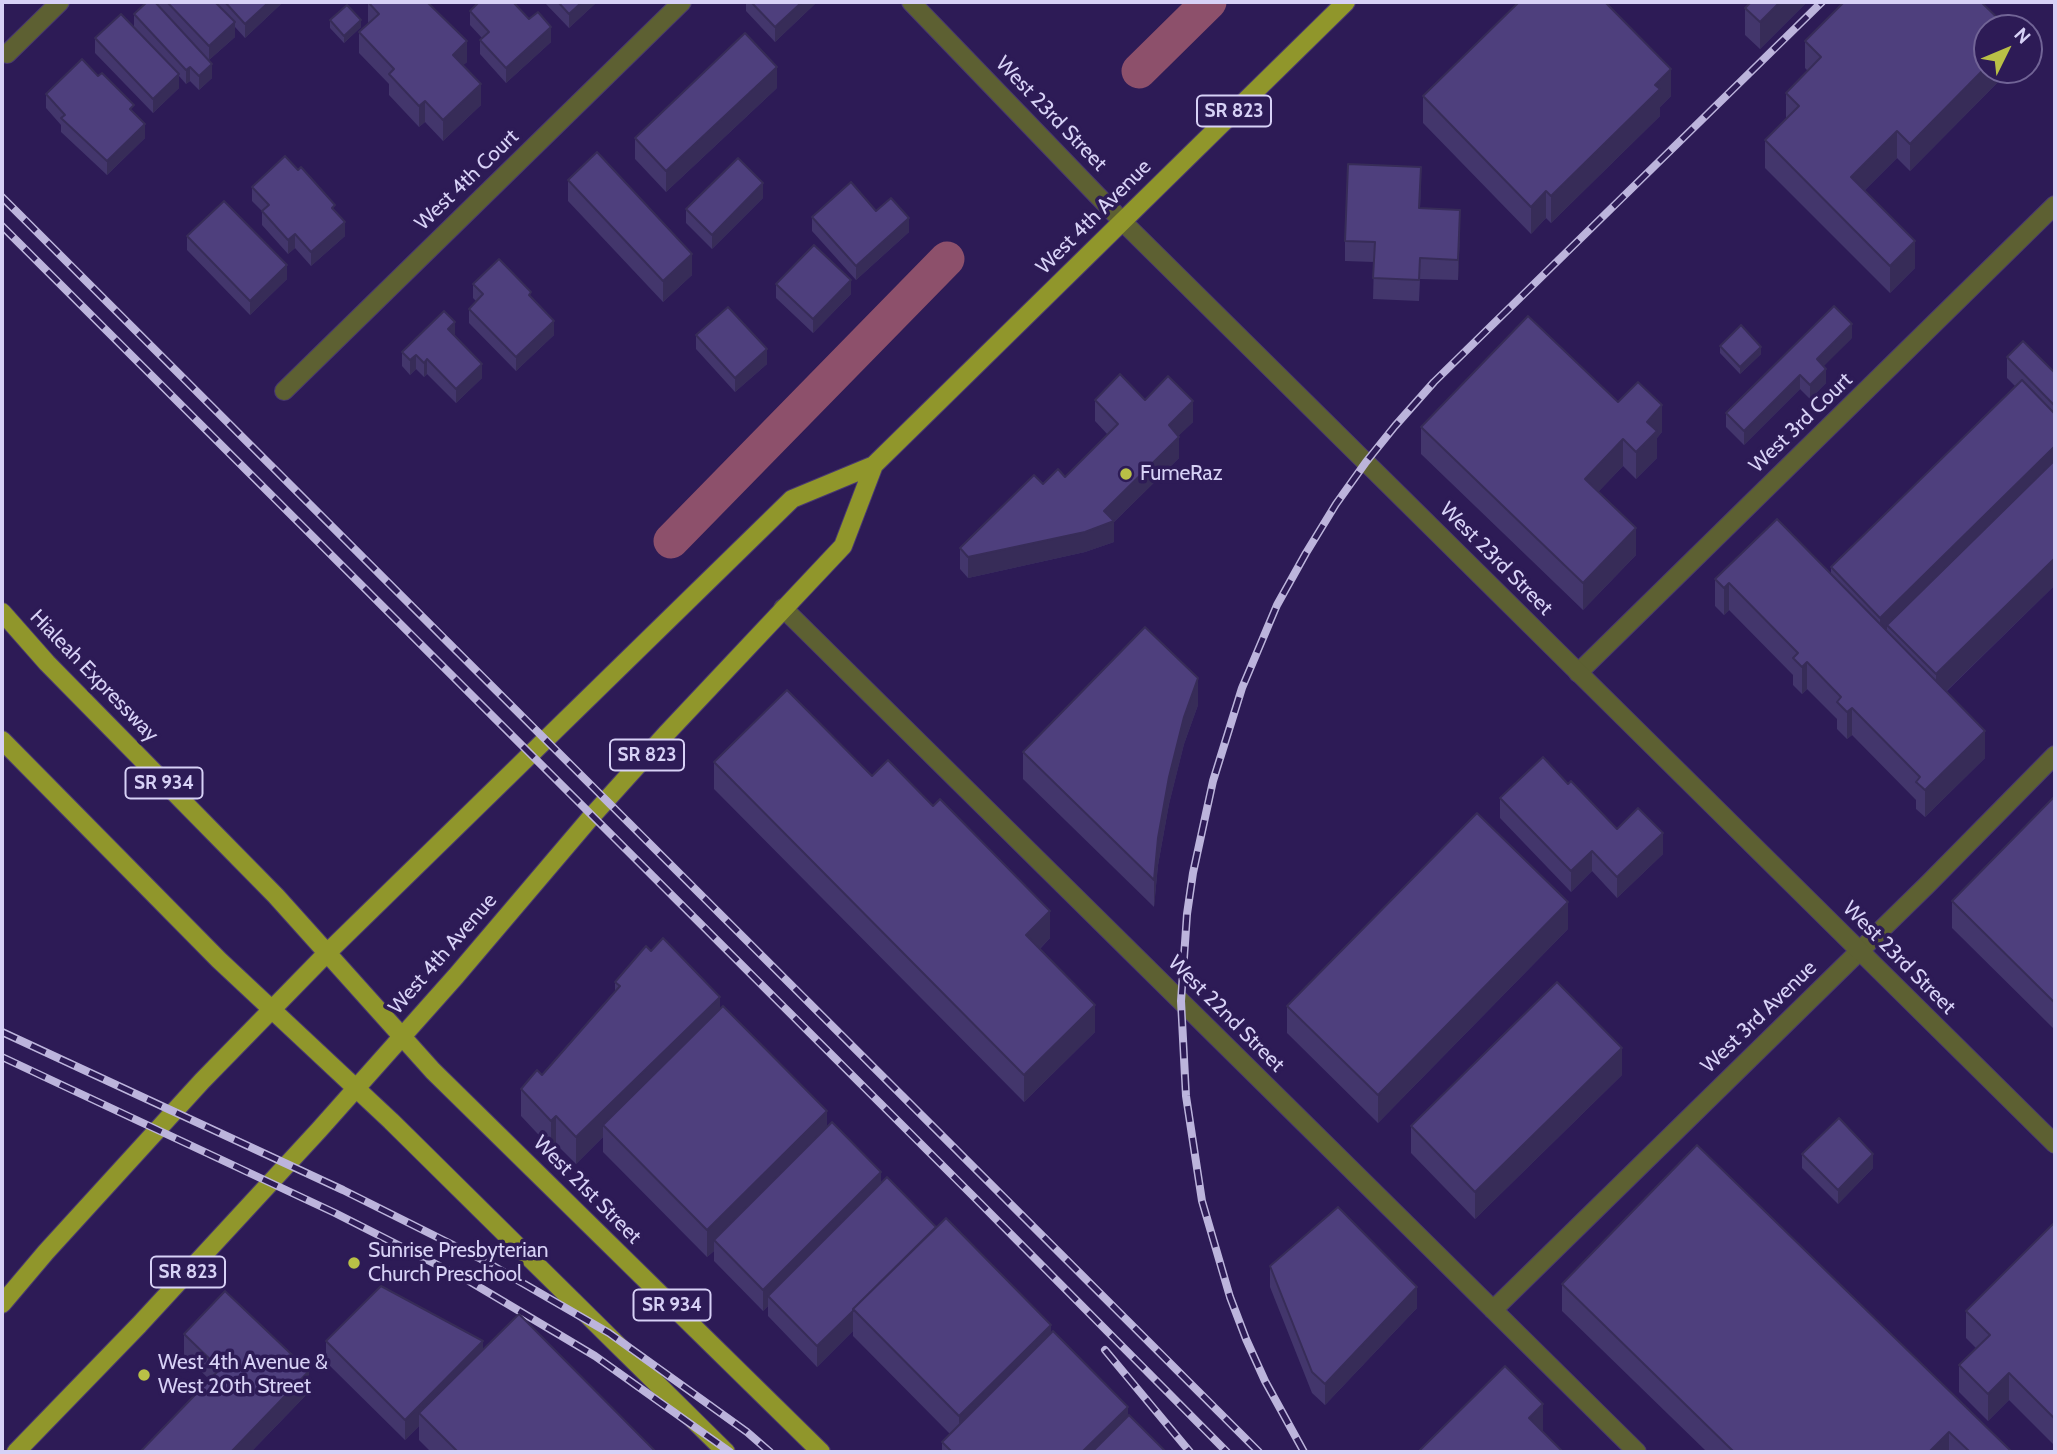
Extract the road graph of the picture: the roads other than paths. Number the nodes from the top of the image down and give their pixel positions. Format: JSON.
{"nodes":[{"id":1,"x":60,"y":2,"type":"edge"},
{"id":2,"x":682,"y":2,"type":"edge"},
{"id":3,"x":911,"y":2,"type":"edge"},
{"id":4,"x":1346,"y":2,"type":"edge"},
{"id":5,"x":7,"y":54,"type":"dead end"},
{"id":6,"x":2055,"y":205,"type":"edge"},
{"id":7,"x":1122,"y":221,"type":"junction"},
{"id":8,"x":284,"y":391,"type":"dead end"},
{"id":9,"x":874,"y":465,"type":"junction"},
{"id":10,"x":783,"y":608,"type":"junction"},
{"id":11,"x":2,"y":612,"type":"edge"},
{"id":12,"x":1578,"y":673,"type":"junction"},
{"id":13,"x":2,"y":740,"type":"edge"},
{"id":14,"x":2055,"y":755,"type":"edge"},
{"id":15,"x":1860,"y":952,"type":"junction"},
{"id":16,"x":327,"y":953,"type":"junction"},
{"id":17,"x":272,"y":1010,"type":"junction"},
{"id":18,"x":402,"y":1035,"type":"junction"},
{"id":19,"x":356,"y":1088,"type":"junction"},
{"id":20,"x":2055,"y":1144,"type":"edge"},
{"id":21,"x":2,"y":1304,"type":"edge"},
{"id":22,"x":1493,"y":1310,"type":"junction"},
{"id":23,"x":19,"y":1451,"type":"edge"},
{"id":24,"x":726,"y":1452,"type":"edge"},
{"id":25,"x":821,"y":1452,"type":"edge"},
{"id":26,"x":1637,"y":1452,"type":"edge"}],
"edges":[{"from":1,"to":5,"type":"street"},
{"from":2,"to":8,"type":"street","name":"West 4th Court"},
{"from":3,"to":7,"type":"street","name":"West 23rd Street"},
{"from":4,"to":7,"type":"main road","name":"West 4th Avenue","number":"SR 823"},
{"from":6,"to":12,"type":"street","name":"West 3rd Court"},
{"from":7,"to":9,"type":"main road","name":"West 4th Avenue","number":"SR 823"},
{"from":7,"to":12,"type":"street","name":"West 23rd Street"},
{"from":9,"to":10,"type":"main road","name":"West 4th Avenue","number":"SR 823"},
{"from":9,"to":16,"type":"main road","name":"West 4th Avenue","number":"SR 823"},
{"from":10,"to":18,"type":"main road","name":"West 4th Avenue","number":"SR 823"},
{"from":10,"to":22,"type":"street","name":"West 22nd Street"},
{"from":11,"to":16,"type":"main road","name":"Hialeah Expressway","number":"SR 934"},
{"from":12,"to":15,"type":"street","name":"West 23rd Street"},
{"from":13,"to":17,"type":"main road","number":"SR 934"},
{"from":14,"to":15,"type":"street","name":"West 3rd Avenue"},
{"from":15,"to":20,"type":"street","name":"West 23rd Street"},
{"from":15,"to":22,"type":"street","name":"West 3rd Avenue"},
{"from":16,"to":17,"type":"main road","name":"West 4th Avenue","number":"SR 823"},
{"from":16,"to":18,"type":"main road","name":"West 21st Street","number":"SR 934"},
{"from":17,"to":19,"type":"main road","number":"SR 934"},
{"from":17,"to":21,"type":"main road","name":"West 4th Avenue","number":"SR 823"},
{"from":18,"to":19,"type":"main road","name":"West 4th Avenue","number":"SR 823"},
{"from":18,"to":25,"type":"main road","name":"West 21st Street","number":"SR 934"},
{"from":19,"to":23,"type":"main road","name":"West 4th Avenue","number":"SR 823"},
{"from":19,"to":24,"type":"main road","number":"SR 934"},
{"from":22,"to":26,"type":"street","name":"West 22nd Street"}]}
